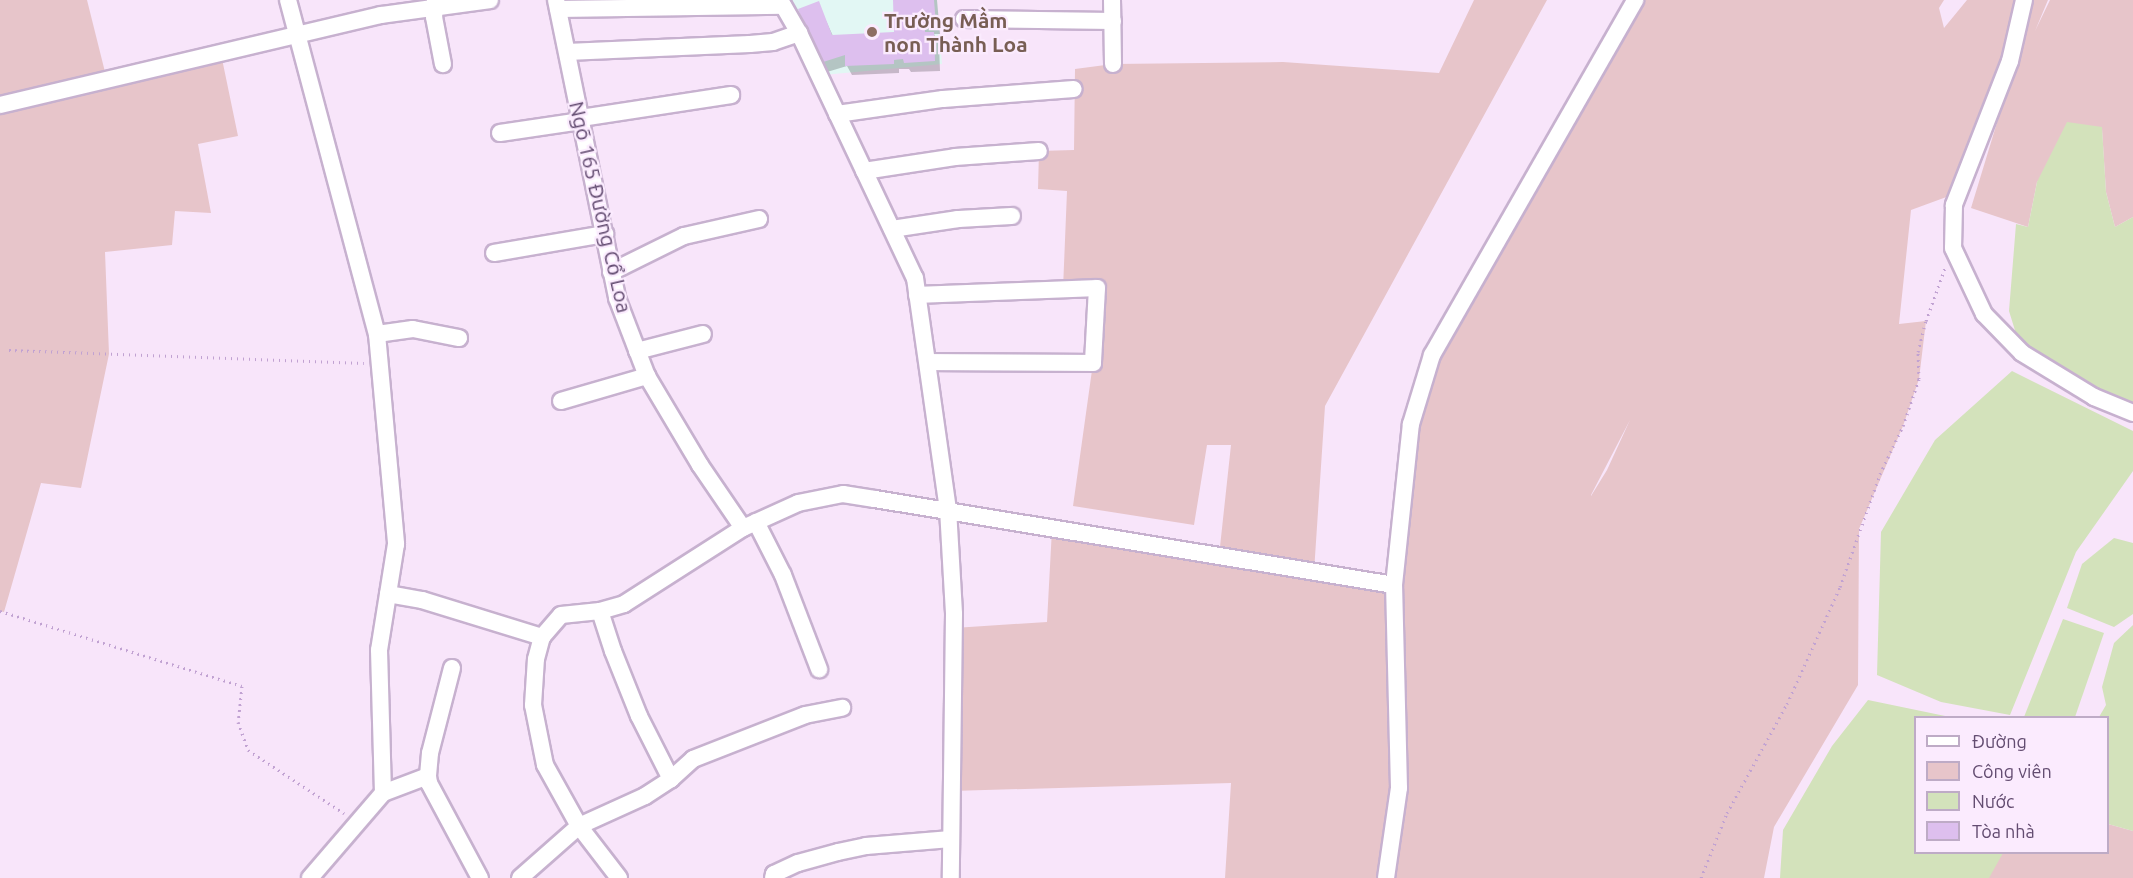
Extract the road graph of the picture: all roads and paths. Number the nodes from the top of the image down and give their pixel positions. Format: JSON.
{"nodes":[{"id":1,"x":288,"y":0,"type":"edge"},
{"id":2,"x":490,"y":0,"type":"edge"},
{"id":3,"x":1112,"y":0,"type":"edge"},
{"id":4,"x":1635,"y":0,"type":"edge"},
{"id":5,"x":2025,"y":0,"type":"edge"},
{"id":6,"x":782,"y":3,"type":"edge"},
{"id":7,"x":435,"y":4,"type":"edge"},
{"id":8,"x":557,"y":5,"type":"edge"},
{"id":9,"x":964,"y":19,"type":"dead end"},
{"id":10,"x":1113,"y":21,"type":"junction"},
{"id":11,"x":799,"y":33,"type":"junction"},
{"id":12,"x":298,"y":36,"type":"junction"},
{"id":13,"x":567,"y":52,"type":"junction"},
{"id":14,"x":444,"y":64,"type":"dead end"},
{"id":15,"x":1113,"y":64,"type":"dead end"},
{"id":16,"x":1074,"y":89,"type":"dead end"},
{"id":17,"x":731,"y":94,"type":"dead end"},
{"id":18,"x":0,"y":105,"type":"edge"},
{"id":19,"x":837,"y":114,"type":"junction"},
{"id":20,"x":581,"y":120,"type":"junction"},
{"id":21,"x":500,"y":133,"type":"dead end"},
{"id":22,"x":1039,"y":151,"type":"dead end"},
{"id":23,"x":864,"y":171,"type":"junction"},
{"id":24,"x":1012,"y":216,"type":"dead end"},
{"id":25,"x":759,"y":219,"type":"dead end"},
{"id":26,"x":892,"y":229,"type":"junction"},
{"id":27,"x":605,"y":234,"type":"junction"},
{"id":28,"x":1953,"y":248,"type":"junction"},
{"id":29,"x":494,"y":253,"type":"dead end"},
{"id":30,"x":611,"y":272,"type":"junction"},
{"id":31,"x":918,"y":295,"type":"junction"},
{"id":32,"x":377,"y":334,"type":"junction"},
{"id":33,"x":703,"y":334,"type":"dead end"},
{"id":34,"x":459,"y":338,"type":"dead end"},
{"id":35,"x":9,"y":350,"type":"dead end"},
{"id":36,"x":637,"y":351,"type":"junction"},
{"id":37,"x":928,"y":362,"type":"junction"},
{"id":38,"x":380,"y":364,"type":"junction"},
{"id":39,"x":647,"y":376,"type":"junction"},
{"id":40,"x":561,"y":401,"type":"dead end"},
{"id":41,"x":2133,"y":413,"type":"edge"},
{"id":42,"x":948,"y":509,"type":"junction"},
{"id":43,"x":750,"y":525,"type":"junction"},
{"id":44,"x":1394,"y":585,"type":"junction"},
{"id":45,"x":388,"y":594,"type":"junction"},
{"id":46,"x":0,"y":611,"type":"edge"},
{"id":47,"x":600,"y":611,"type":"junction"},
{"id":48,"x":542,"y":637,"type":"junction"},
{"id":49,"x":452,"y":668,"type":"dead end"},
{"id":50,"x":819,"y":669,"type":"dead end"},
{"id":51,"x":842,"y":708,"type":"dead end"},
{"id":52,"x":428,"y":776,"type":"junction"},
{"id":53,"x":671,"y":779,"type":"junction"},
{"id":54,"x":383,"y":793,"type":"junction"},
{"id":55,"x":358,"y":822,"type":"junction"},
{"id":56,"x":579,"y":826,"type":"junction"},
{"id":57,"x":951,"y":839,"type":"junction"},
{"id":58,"x":528,"y":876,"type":"edge"},
{"id":59,"x":310,"y":878,"type":"edge"},
{"id":60,"x":480,"y":878,"type":"edge"},
{"id":61,"x":619,"y":878,"type":"edge"},
{"id":62,"x":773,"y":878,"type":"edge"},
{"id":63,"x":951,"y":878,"type":"edge"},
{"id":64,"x":1386,"y":878,"type":"edge"},
{"id":65,"x":1701,"y":878,"type":"edge"}],
"edges":[{"from":1,"to":12,"type":"street"},
{"from":2,"to":7,"type":"street"},
{"from":3,"to":10,"type":"street"},
{"from":4,"to":44,"type":"street"},
{"from":5,"to":28,"type":"street"},
{"from":6,"to":8,"type":"street"},
{"from":6,"to":11,"type":"street"},
{"from":7,"to":12,"type":"street"},
{"from":7,"to":14,"type":"street"},
{"from":8,"to":13,"type":"street","name":"Ngõ 165 Đường Cổ Loa"},
{"from":9,"to":10,"type":"street"},
{"from":10,"to":15,"type":"street"},
{"from":11,"to":13,"type":"street"},
{"from":11,"to":19,"type":"street"},
{"from":12,"to":18,"type":"street"},
{"from":12,"to":32,"type":"street"},
{"from":13,"to":20,"type":"street","name":"Ngõ 165 Đường Cổ Loa"},
{"from":16,"to":19,"type":"street"},
{"from":17,"to":20,"type":"street"},
{"from":19,"to":23,"type":"street"},
{"from":20,"to":21,"type":"street"},
{"from":20,"to":27,"type":"street","name":"Ngõ 165 Đường Cổ Loa"},
{"from":22,"to":23,"type":"street"},
{"from":23,"to":26,"type":"street"},
{"from":24,"to":26,"type":"street"},
{"from":25,"to":30,"type":"street"},
{"from":26,"to":31,"type":"street"},
{"from":27,"to":29,"type":"street"},
{"from":27,"to":30,"type":"street","name":"Ngõ 165 Đường Cổ Loa"},
{"from":28,"to":41,"type":"street"},
{"from":28,"to":65,"type":"path"},
{"from":30,"to":36,"type":"street","name":"Ngõ 165 Đường Cổ Loa"},
{"from":31,"to":37,"type":"street"},
{"from":31,"to":37,"type":"street"},
{"from":32,"to":34,"type":"street"},
{"from":32,"to":38,"type":"street"},
{"from":33,"to":36,"type":"street"},
{"from":35,"to":38,"type":"path"},
{"from":36,"to":39,"type":"street","name":"Ngõ 165 Đường Cổ Loa"},
{"from":37,"to":42,"type":"street"},
{"from":38,"to":45,"type":"street"},
{"from":39,"to":40,"type":"street"},
{"from":39,"to":43,"type":"street","name":"Ngõ 165 Đường Cổ Loa"},
{"from":42,"to":43,"type":"street"},
{"from":42,"to":44,"type":"street"},
{"from":42,"to":57,"type":"street"},
{"from":43,"to":47,"type":"street"},
{"from":43,"to":50,"type":"street","name":"Ngõ 165 Đường Cổ Loa"},
{"from":44,"to":64,"type":"street"},
{"from":45,"to":48,"type":"street"},
{"from":45,"to":54,"type":"street"},
{"from":46,"to":55,"type":"path"},
{"from":47,"to":48,"type":"street"},
{"from":47,"to":53,"type":"street"},
{"from":48,"to":56,"type":"street"},
{"from":49,"to":52,"type":"street"},
{"from":51,"to":53,"type":"street"},
{"from":52,"to":54,"type":"street"},
{"from":52,"to":60,"type":"street"},
{"from":53,"to":56,"type":"street"},
{"from":54,"to":55,"type":"street"},
{"from":55,"to":59,"type":"street"},
{"from":56,"to":58,"type":"street"},
{"from":56,"to":61,"type":"street"},
{"from":57,"to":62,"type":"street"},
{"from":57,"to":63,"type":"street"}]}
